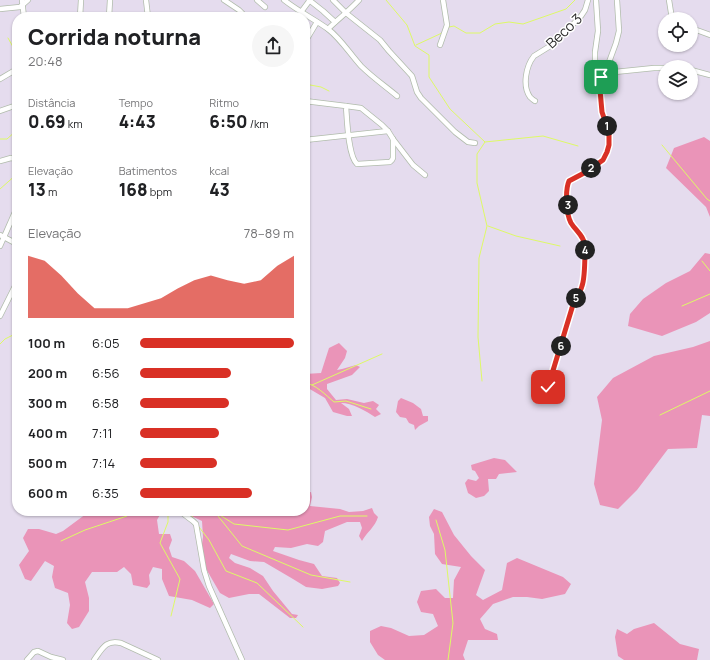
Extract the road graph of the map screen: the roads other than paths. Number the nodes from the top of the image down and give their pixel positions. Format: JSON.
{"nodes":[{"id":1,"x":28,"y":0,"type":"edge"},
{"id":2,"x":81,"y":0,"type":"edge"},
{"id":3,"x":110,"y":0,"type":"edge"},
{"id":4,"x":146,"y":0,"type":"edge"},
{"id":5,"x":224,"y":0,"type":"edge"},
{"id":6,"x":257,"y":0,"type":"edge"},
{"id":7,"x":284,"y":0,"type":"edge"},
{"id":8,"x":310,"y":0,"type":"edge"},
{"id":9,"x":333,"y":0,"type":"edge"},
{"id":10,"x":359,"y":0,"type":"edge"},
{"id":11,"x":443,"y":0,"type":"edge"},
{"id":12,"x":588,"y":0,"type":"edge"},
{"id":13,"x":596,"y":0,"type":"edge"},
{"id":14,"x":617,"y":0,"type":"edge"},
{"id":15,"x":669,"y":0,"type":"edge"},
{"id":16,"x":23,"y":2,"type":"edge"},
{"id":17,"x":265,"y":7,"type":"dead end"},
{"id":18,"x":0,"y":9,"type":"edge"},
{"id":19,"x":24,"y":12,"type":"edge"},
{"id":20,"x":80,"y":12,"type":"edge"},
{"id":21,"x":109,"y":12,"type":"edge"},
{"id":22,"x":147,"y":12,"type":"edge"},
{"id":23,"x":242,"y":12,"type":"edge"},
{"id":24,"x":301,"y":12,"type":"joint"},
{"id":25,"x":671,"y":12,"type":"edge"},
{"id":26,"x":346,"y":13,"type":"junction"},
{"id":27,"x":310,"y":18,"type":"edge"},
{"id":28,"x":317,"y":22,"type":"junction"},
{"id":29,"x":335,"y":22,"type":"junction"},
{"id":30,"x":328,"y":29,"type":"junction"},
{"id":31,"x":698,"y":31,"type":"edge"},
{"id":32,"x":310,"y":34,"type":"edge"},
{"id":33,"x":710,"y":35,"type":"edge"},
{"id":34,"x":440,"y":45,"type":"dead end"},
{"id":35,"x":658,"y":68,"type":"edge"},
{"id":36,"x":698,"y":71,"type":"edge"},
{"id":37,"x":12,"y":72,"type":"edge"},
{"id":38,"x":710,"y":74,"type":"edge"},
{"id":39,"x":603,"y":75,"type":"junction"},
{"id":40,"x":0,"y":79,"type":"edge"},
{"id":41,"x":397,"y":96,"type":"dead end"},
{"id":42,"x":535,"y":101,"type":"dead end"},
{"id":43,"x":310,"y":102,"type":"edge"},
{"id":44,"x":346,"y":106,"type":"junction"},
{"id":45,"x":12,"y":107,"type":"edge"},
{"id":46,"x":0,"y":111,"type":"edge"},
{"id":47,"x":388,"y":131,"type":"junction"},
{"id":48,"x":348,"y":135,"type":"junction"},
{"id":49,"x":310,"y":139,"type":"edge"},
{"id":50,"x":393,"y":139,"type":"junction"},
{"id":51,"x":475,"y":143,"type":"dead end"},
{"id":52,"x":12,"y":158,"type":"edge"},
{"id":53,"x":0,"y":161,"type":"edge"},
{"id":54,"x":425,"y":175,"type":"dead end"},
{"id":55,"x":12,"y":218,"type":"edge"},
{"id":56,"x":2,"y":236,"type":"edge"},
{"id":57,"x":12,"y":241,"type":"edge"},
{"id":58,"x":0,"y":246,"type":"edge"},
{"id":59,"x":12,"y":292,"type":"edge"},
{"id":60,"x":0,"y":316,"type":"edge"},
{"id":61,"x":548,"y":387,"type":"dead end"},
{"id":62,"x":185,"y":516,"type":"edge"},
{"id":63,"x":27,"y":660,"type":"edge"},
{"id":64,"x":63,"y":660,"type":"edge"},
{"id":65,"x":94,"y":660,"type":"edge"},
{"id":66,"x":158,"y":660,"type":"edge"},
{"id":67,"x":242,"y":660,"type":"edge"}],
"edges":[{"from":1,"to":16,"type":"street"},
{"from":2,"to":20,"type":"street"},
{"from":3,"to":21,"type":"street"},
{"from":4,"to":22,"type":"street"},
{"from":5,"to":23,"type":"street"},
{"from":6,"to":17,"type":"street"},
{"from":7,"to":24,"type":"street"},
{"from":8,"to":24,"type":"street"},
{"from":8,"to":29,"type":"street"},
{"from":9,"to":26,"type":"street"},
{"from":10,"to":26,"type":"street"},
{"from":11,"to":34,"type":"street"},
{"from":12,"to":42,"type":"street","name":"Beco 3"},
{"from":13,"to":39,"type":"street"},
{"from":14,"to":39,"type":"street"},
{"from":15,"to":25,"type":"street"},
{"from":16,"to":18,"type":"street"},
{"from":16,"to":19,"type":"street"},
{"from":26,"to":29,"type":"street"},
{"from":26,"to":51,"type":"street"},
{"from":27,"to":28,"type":"street"},
{"from":28,"to":30,"type":"street"},
{"from":28,"to":32,"type":"street"},
{"from":29,"to":30,"type":"street"},
{"from":30,"to":41,"type":"street"},
{"from":31,"to":33,"type":"street"},
{"from":35,"to":39,"type":"street"},
{"from":36,"to":38,"type":"street"},
{"from":37,"to":40,"type":"street"},
{"from":39,"to":61,"type":"street"},
{"from":43,"to":44,"type":"street"},
{"from":44,"to":47,"type":"street"},
{"from":44,"to":48,"type":"street"},
{"from":45,"to":46,"type":"street"},
{"from":47,"to":48,"type":"street"},
{"from":47,"to":50,"type":"street"},
{"from":48,"to":49,"type":"street"},
{"from":48,"to":50,"type":"street"},
{"from":50,"to":54,"type":"street"},
{"from":52,"to":53,"type":"street"},
{"from":55,"to":56,"type":"street"},
{"from":56,"to":57,"type":"street"},
{"from":56,"to":58,"type":"street"},
{"from":59,"to":60,"type":"street"},
{"from":62,"to":67,"type":"street"},
{"from":63,"to":64,"type":"street"},
{"from":65,"to":66,"type":"street"}]}
